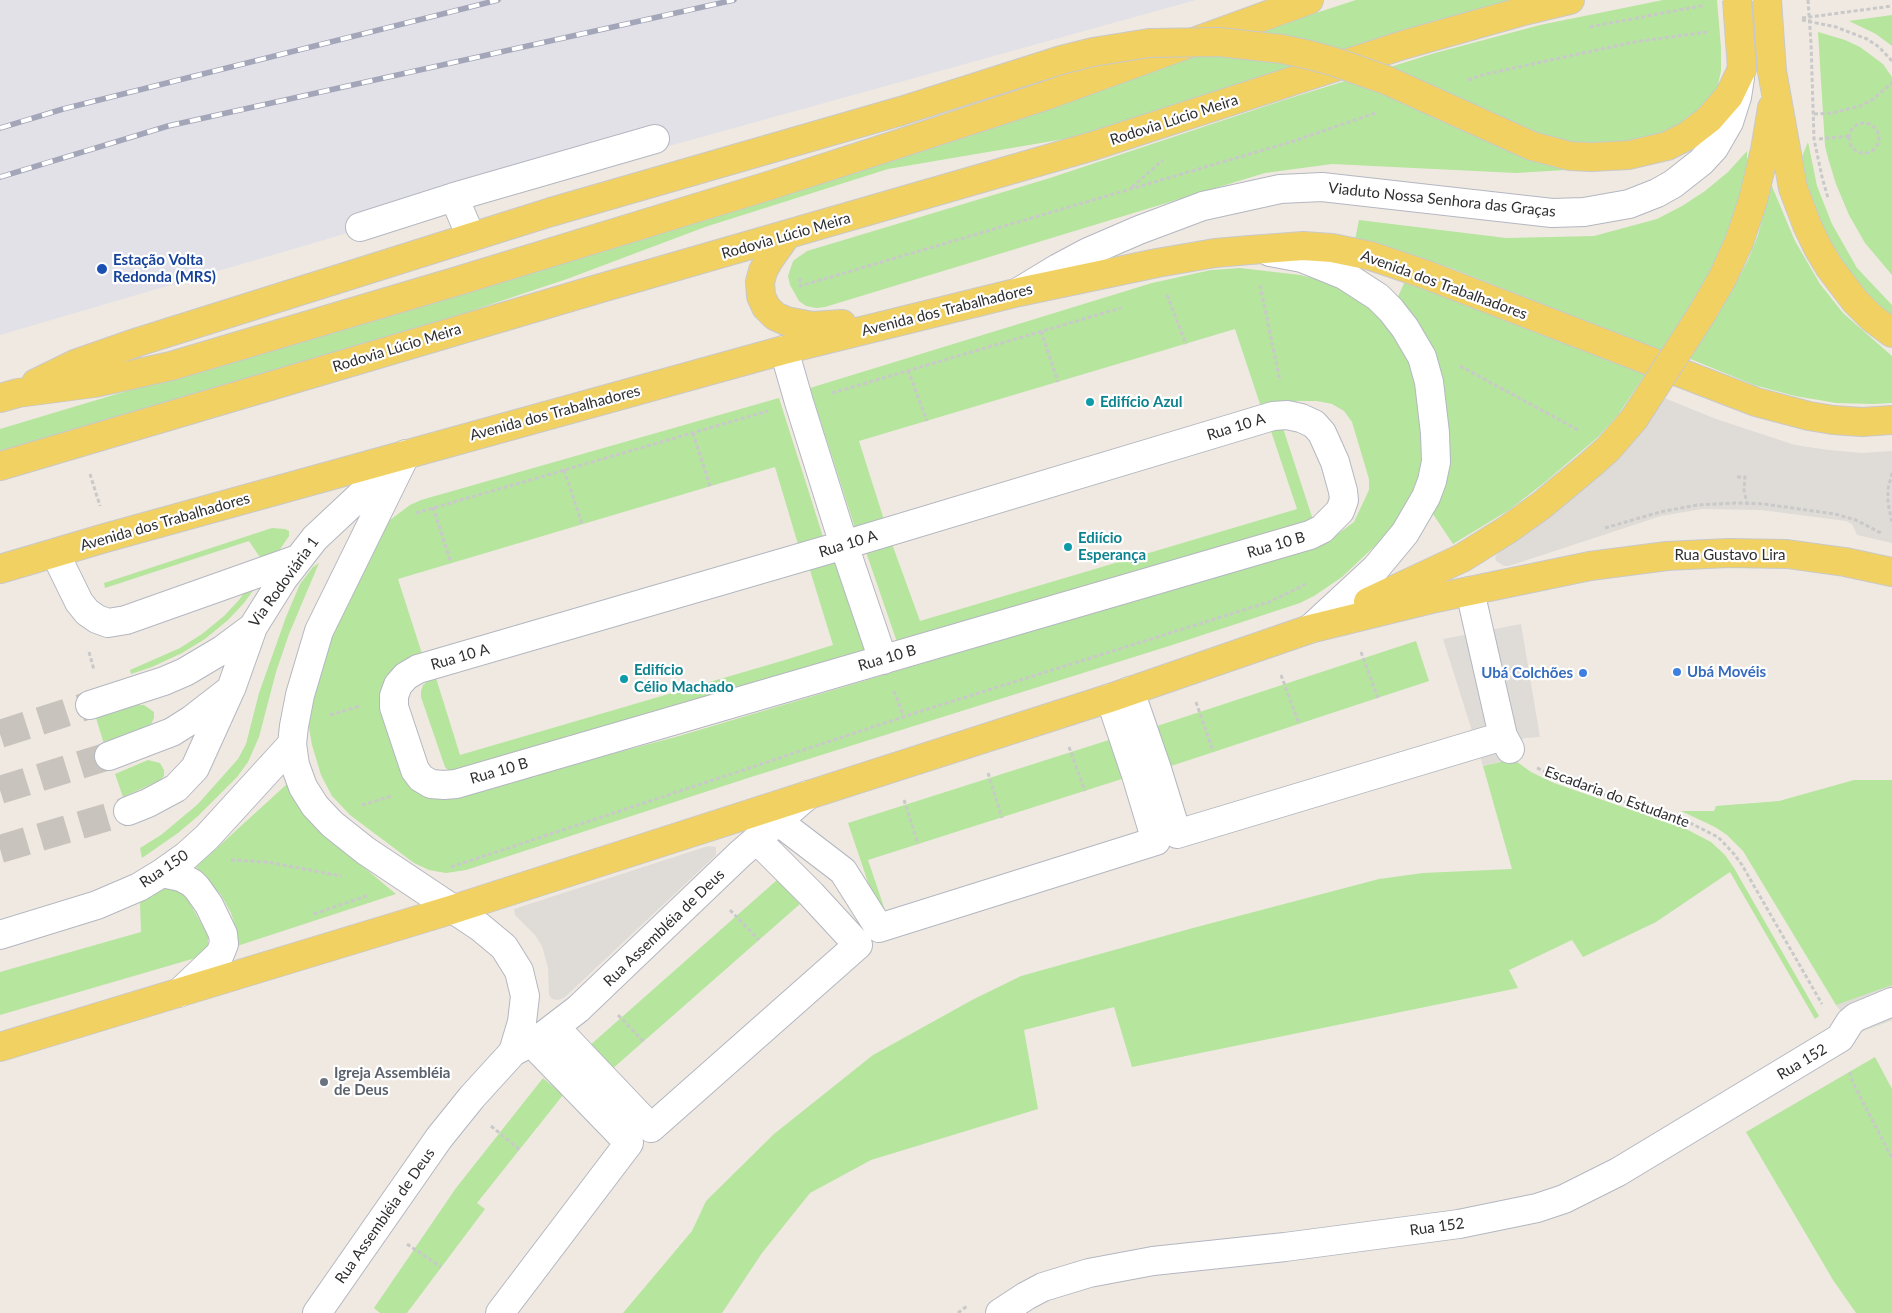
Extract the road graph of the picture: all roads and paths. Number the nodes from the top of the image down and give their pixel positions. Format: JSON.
{"nodes":[{"id":1,"x":1309,"y":0,"type":"edge"},
{"id":2,"x":1570,"y":0,"type":"edge"},
{"id":3,"x":1737,"y":0,"type":"edge"},
{"id":4,"x":1767,"y":0,"type":"edge"},
{"id":5,"x":1808,"y":0,"type":"edge"},
{"id":6,"x":1892,"y":6,"type":"edge"},
{"id":7,"x":1711,"y":31,"type":"dead end"},
{"id":8,"x":1892,"y":62,"type":"edge"},
{"id":9,"x":1742,"y":69,"type":"junction"},
{"id":10,"x":1772,"y":71,"type":"junction"},
{"id":11,"x":1467,"y":80,"type":"dead end"},
{"id":12,"x":1892,"y":83,"type":"edge"},
{"id":13,"x":1376,"y":112,"type":"dead end"},
{"id":14,"x":1813,"y":114,"type":"junction"},
{"id":15,"x":1849,"y":136,"type":"junction"},
{"id":16,"x":655,"y":139,"type":"dead end"},
{"id":17,"x":1814,"y":139,"type":"junction"},
{"id":18,"x":1164,"y":159,"type":"dead end"},
{"id":19,"x":1129,"y":189,"type":"junction"},
{"id":20,"x":454,"y":197,"type":"junction"},
{"id":21,"x":1828,"y":198,"type":"dead end"},
{"id":22,"x":360,"y":227,"type":"dead end"},
{"id":23,"x":786,"y":236,"type":"junction"},
{"id":24,"x":471,"y":237,"type":"junction"},
{"id":25,"x":1250,"y":250,"type":"junction"},
{"id":26,"x":1259,"y":279,"type":"dead end"},
{"id":27,"x":800,"y":286,"type":"dead end"},
{"id":28,"x":1019,"y":292,"type":"junction"},
{"id":29,"x":1167,"y":294,"type":"dead end"},
{"id":30,"x":905,"y":321,"type":"junction"},
{"id":31,"x":1041,"y":331,"type":"dead end"},
{"id":32,"x":1892,"y":333,"type":"edge"},
{"id":33,"x":1186,"y":344,"type":"dead end"},
{"id":34,"x":784,"y":350,"type":"junction"},
{"id":35,"x":1456,"y":364,"type":"dead end"},
{"id":36,"x":908,"y":370,"type":"dead end"},
{"id":37,"x":1058,"y":382,"type":"dead end"},
{"id":38,"x":9,"y":396,"type":"edge"},
{"id":39,"x":1287,"y":415,"type":"junction"},
{"id":40,"x":1892,"y":420,"type":"edge"},
{"id":41,"x":927,"y":421,"type":"dead end"},
{"id":42,"x":1584,"y":427,"type":"dead end"},
{"id":43,"x":1580,"y":431,"type":"junction"},
{"id":44,"x":693,"y":433,"type":"dead end"},
{"id":45,"x":1575,"y":436,"type":"dead end"},
{"id":46,"x":406,"y":454,"type":"junction"},
{"id":47,"x":1335,"y":462,"type":"joint"},
{"id":48,"x":0,"y":466,"type":"edge"},
{"id":49,"x":564,"y":470,"type":"dead end"},
{"id":50,"x":1892,"y":473,"type":"edge"},
{"id":51,"x":1737,"y":477,"type":"dead end"},
{"id":52,"x":710,"y":486,"type":"dead end"},
{"id":53,"x":1747,"y":504,"type":"dead end"},
{"id":54,"x":433,"y":507,"type":"dead end"},
{"id":55,"x":1892,"y":522,"type":"edge"},
{"id":56,"x":582,"y":524,"type":"dead end"},
{"id":57,"x":844,"y":545,"type":"junction"},
{"id":58,"x":55,"y":553,"type":"junction"},
{"id":59,"x":298,"y":558,"type":"junction"},
{"id":60,"x":451,"y":563,"type":"dead end"},
{"id":61,"x":0,"y":569,"type":"edge"},
{"id":62,"x":1892,"y":572,"type":"edge"},
{"id":63,"x":1470,"y":591,"type":"junction"},
{"id":64,"x":254,"y":627,"type":"junction"},
{"id":65,"x":1310,"y":629,"type":"junction"},
{"id":66,"x":1359,"y":646,"type":"dead end"},
{"id":67,"x":882,"y":660,"type":"junction"},
{"id":68,"x":1280,"y":672,"type":"dead end"},
{"id":69,"x":231,"y":689,"type":"junction"},
{"id":70,"x":1120,"y":694,"type":"junction"},
{"id":71,"x":394,"y":696,"type":"junction"},
{"id":72,"x":1378,"y":698,"type":"dead end"},
{"id":73,"x":1196,"y":700,"type":"dead end"},
{"id":74,"x":90,"y":705,"type":"tunnel mouth"},
{"id":75,"x":322,"y":718,"type":"dead end"},
{"id":76,"x":1299,"y":724,"type":"dead end"},
{"id":77,"x":1068,"y":741,"type":"dead end"},
{"id":78,"x":1507,"y":742,"type":"junction"},
{"id":79,"x":292,"y":744,"type":"junction"},
{"id":80,"x":1213,"y":751,"type":"dead end"},
{"id":81,"x":109,"y":756,"type":"tunnel mouth"},
{"id":82,"x":986,"y":768,"type":"dead end"},
{"id":83,"x":1147,"y":772,"type":"junction"},
{"id":84,"x":1085,"y":791,"type":"dead end"},
{"id":85,"x":808,"y":795,"type":"junction"},
{"id":86,"x":903,"y":795,"type":"dead end"},
{"id":87,"x":128,"y":811,"type":"tunnel mouth"},
{"id":88,"x":1002,"y":818,"type":"dead end"},
{"id":89,"x":779,"y":822,"type":"junction"},
{"id":90,"x":757,"y":840,"type":"junction"},
{"id":91,"x":918,"y":844,"type":"dead end"},
{"id":92,"x":170,"y":868,"type":"junction"},
{"id":93,"x":348,"y":877,"type":"dead end"},
{"id":94,"x":728,"y":907,"type":"dead end"},
{"id":95,"x":454,"y":909,"type":"junction"},
{"id":96,"x":0,"y":935,"type":"edge"},
{"id":97,"x":759,"y":940,"type":"dead end"},
{"id":98,"x":179,"y":993,"type":"junction"},
{"id":99,"x":1892,"y":1002,"type":"edge"},
{"id":100,"x":1824,"y":1007,"type":"dead end"},
{"id":101,"x":618,"y":1014,"type":"dead end"},
{"id":102,"x":555,"y":1027,"type":"junction"},
{"id":103,"x":644,"y":1042,"type":"dead end"},
{"id":104,"x":0,"y":1047,"type":"edge"},
{"id":105,"x":522,"y":1047,"type":"junction"},
{"id":106,"x":1853,"y":1083,"type":"dead end"},
{"id":107,"x":487,"y":1122,"type":"dead end"},
{"id":108,"x":520,"y":1150,"type":"dead end"},
{"id":109,"x":1892,"y":1158,"type":"edge"},
{"id":110,"x":403,"y":1241,"type":"dead end"},
{"id":111,"x":442,"y":1267,"type":"dead end"},
{"id":112,"x":973,"y":1302,"type":"dead end"},
{"id":113,"x":320,"y":1312,"type":"edge"},
{"id":114,"x":500,"y":1313,"type":"edge"},
{"id":115,"x":958,"y":1313,"type":"edge"},
{"id":116,"x":1000,"y":1313,"type":"edge"}],
"edges":[{"from":1,"to":38,"type":"main road"},
{"from":2,"to":23,"type":"main road","name":"Rodovia Lúcio Meira"},
{"from":3,"to":9,"type":"main road","name":"Viaduto Nossa Senhora das Graças","bridge":true},
{"from":4,"to":10,"type":"main road","bridge":true},
{"from":5,"to":14,"type":"path","bridge":true},
{"from":6,"to":8,"type":"path"},
{"from":7,"to":11,"type":"path"},
{"from":9,"to":24,"type":"main road","bridge":true},
{"from":9,"to":28,"type":"street","name":"Viaduto Nossa Senhora das Graças"},
{"from":10,"to":32,"type":"main road"},
{"from":10,"to":65,"type":"main road","bridge":true},
{"from":12,"to":14,"type":"path"},
{"from":13,"to":19,"type":"path"},
{"from":14,"to":17,"type":"path","bridge":true},
{"from":15,"to":15,"type":"path"},
{"from":15,"to":17,"type":"path"},
{"from":16,"to":20,"type":"street"},
{"from":17,"to":21,"type":"path","bridge":true},
{"from":18,"to":19,"type":"path"},
{"from":19,"to":27,"type":"path"},
{"from":20,"to":22,"type":"street"},
{"from":20,"to":24,"type":"street"},
{"from":23,"to":30,"type":"main road"},
{"from":23,"to":48,"type":"main road","name":"Rodovia Lúcio Meira"},
{"from":24,"to":38,"type":"main road"},
{"from":25,"to":28,"type":"main road","name":"Avenida dos Trabalhadores"},
{"from":25,"to":40,"type":"main road","name":"Avenida dos Trabalhadores"},
{"from":25,"to":65,"type":"street"},
{"from":26,"to":39,"type":"path"},
{"from":28,"to":30,"type":"main road","name":"Avenida dos Trabalhadores"},
{"from":29,"to":33,"type":"path"},
{"from":30,"to":34,"type":"main road","name":"Avenida dos Trabalhadores"},
{"from":31,"to":37,"type":"path"},
{"from":34,"to":46,"type":"main road","name":"Avenida dos Trabalhadores"},
{"from":34,"to":57,"type":"street"},
{"from":35,"to":43,"type":"path"},
{"from":36,"to":41,"type":"path"},
{"from":39,"to":47,"type":"street","name":"Rua 10 A"},
{"from":39,"to":57,"type":"street","name":"Rua 10 A"},
{"from":42,"to":43,"type":"path"},
{"from":43,"to":45,"type":"path"},
{"from":44,"to":52,"type":"path"},
{"from":46,"to":58,"type":"main road","name":"Avenida dos Trabalhadores"},
{"from":46,"to":59,"type":"street","name":"Via Rodoviária 1"},
{"from":46,"to":79,"type":"street"},
{"from":47,"to":67,"type":"street","name":"Rua 10 B"},
{"from":49,"to":56,"type":"path"},
{"from":50,"to":55,"type":"path"},
{"from":51,"to":53,"type":"path"},
{"from":54,"to":60,"type":"path"},
{"from":57,"to":67,"type":"street"},
{"from":57,"to":71,"type":"street","name":"Rua 10 A"},
{"from":58,"to":59,"type":"street"},
{"from":58,"to":61,"type":"main road","name":"Avenida dos Trabalhadores"},
{"from":59,"to":64,"type":"street","name":"Via Rodoviária 1"},
{"from":62,"to":63,"type":"main road","name":"Rua Gustavo Lira"},
{"from":63,"to":65,"type":"main road","name":"Rua Gustavo Lira"},
{"from":63,"to":78,"type":"street"},
{"from":64,"to":69,"type":"street"},
{"from":64,"to":74,"type":"street","name":"Via Rodoviária 1"},
{"from":65,"to":70,"type":"main road"},
{"from":66,"to":72,"type":"path"},
{"from":67,"to":71,"type":"street","name":"Rua 10 B"},
{"from":68,"to":76,"type":"path"},
{"from":69,"to":81,"type":"street"},
{"from":69,"to":87,"type":"street"},
{"from":70,"to":83,"type":"street"},
{"from":70,"to":85,"type":"main road"},
{"from":71,"to":75,"type":"path"},
{"from":73,"to":80,"type":"path"},
{"from":77,"to":84,"type":"path"},
{"from":78,"to":83,"type":"street"},
{"from":78,"to":100,"type":"path","name":"Escadaria do Estudante"},
{"from":79,"to":92,"type":"street","name":"Rua 150"},
{"from":79,"to":95,"type":"street","name":"Rua Assembléia de Deus"},
{"from":82,"to":88,"type":"path"},
{"from":83,"to":89,"type":"street"},
{"from":85,"to":89,"type":"street","name":"Rua Assembléia de Deus"},
{"from":85,"to":95,"type":"main road"},
{"from":86,"to":91,"type":"path"},
{"from":89,"to":90,"type":"street","name":"Rua Assembléia de Deus"},
{"from":90,"to":102,"type":"street","name":"Rua Assembléia de Deus"},
{"from":90,"to":102,"type":"street"},
{"from":92,"to":93,"type":"path"},
{"from":92,"to":96,"type":"street","name":"Rua 150"},
{"from":92,"to":98,"type":"street"},
{"from":94,"to":97,"type":"path"},
{"from":95,"to":98,"type":"main road"},
{"from":95,"to":105,"type":"street","name":"Rua Assembléia de Deus"},
{"from":98,"to":104,"type":"main road"},
{"from":99,"to":116,"type":"street","name":"Rua 152"},
{"from":101,"to":103,"type":"path"},
{"from":102,"to":105,"type":"street","name":"Rua Assembléia de Deus"},
{"from":105,"to":113,"type":"street","name":"Rua Assembléia de Deus"},
{"from":105,"to":114,"type":"street"},
{"from":106,"to":109,"type":"path"},
{"from":107,"to":108,"type":"path"},
{"from":110,"to":111,"type":"path"},
{"from":112,"to":115,"type":"path"}]}
